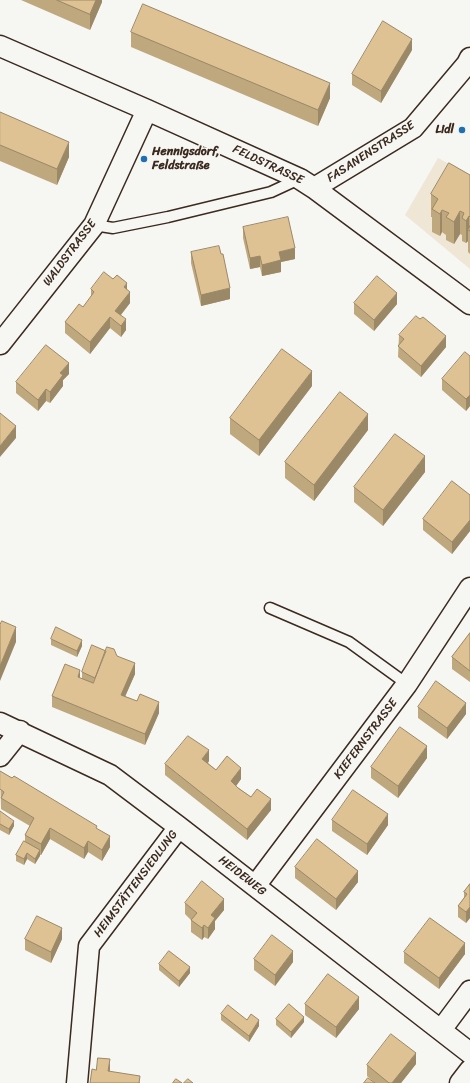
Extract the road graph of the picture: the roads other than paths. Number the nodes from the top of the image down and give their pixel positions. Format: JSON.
{"nodes":[{"id":1,"x":0,"y":46,"type":"edge"},
{"id":2,"x":470,"y":58,"type":"edge"},
{"id":3,"x":147,"y":110,"type":"junction"},
{"id":4,"x":307,"y":183,"type":"junction"},
{"id":5,"x":94,"y":225,"type":"junction"},
{"id":6,"x":470,"y":304,"type":"edge"},
{"id":7,"x":0,"y":344,"type":"edge"},
{"id":8,"x":470,"y":588,"type":"edge"},
{"id":9,"x":270,"y":608,"type":"dead end"},
{"id":10,"x":407,"y":684,"type":"junction"},
{"id":11,"x":0,"y":722,"type":"edge"},
{"id":12,"x":20,"y":731,"type":"junction"},
{"id":13,"x":0,"y":756,"type":"edge"},
{"id":14,"x":179,"y":827,"type":"junction"},
{"id":15,"x":255,"y":886,"type":"junction"},
{"id":16,"x":470,"y":991,"type":"edge"},
{"id":17,"x":441,"y":1030,"type":"junction"},
{"id":18,"x":470,"y":1053,"type":"edge"},
{"id":19,"x":470,"y":1070,"type":"edge"},
{"id":20,"x":77,"y":1083,"type":"edge"},
{"id":21,"x":460,"y":1083,"type":"edge"}],
"edges":[{"from":1,"to":3,"type":"street","name":"FELDSTRASSE"},
{"from":2,"to":4,"type":"street","name":"FASANENSTRASSE"},
{"from":3,"to":4,"type":"street","name":"FELDSTRASSE"},
{"from":3,"to":5,"type":"street","name":"WALDSTRASSE"},
{"from":4,"to":5,"type":"lane"},
{"from":4,"to":6,"type":"street","name":"FELDSTRASSE"},
{"from":5,"to":7,"type":"street","name":"WALDSTRASSE"},
{"from":8,"to":10,"type":"street","name":"KIEFERNSTRASSE"},
{"from":9,"to":10,"type":"lane"},
{"from":10,"to":15,"type":"street","name":"KIEFERNSTRASSE"},
{"from":11,"to":12,"type":"street","name":"HEIDEWEG"},
{"from":12,"to":13,"type":"street"},
{"from":12,"to":14,"type":"street","name":"HEIDEWEG"},
{"from":14,"to":15,"type":"street","name":"HEIDEWEG"},
{"from":14,"to":20,"type":"street","name":"HEIMSTÄTTENSIEDLUNG"},
{"from":15,"to":17,"type":"street","name":"HEIDEWEG"},
{"from":16,"to":17,"type":"street"},
{"from":17,"to":18,"type":"street","name":"HEIDEWEG"},
{"from":19,"to":21,"type":"street"}]}
